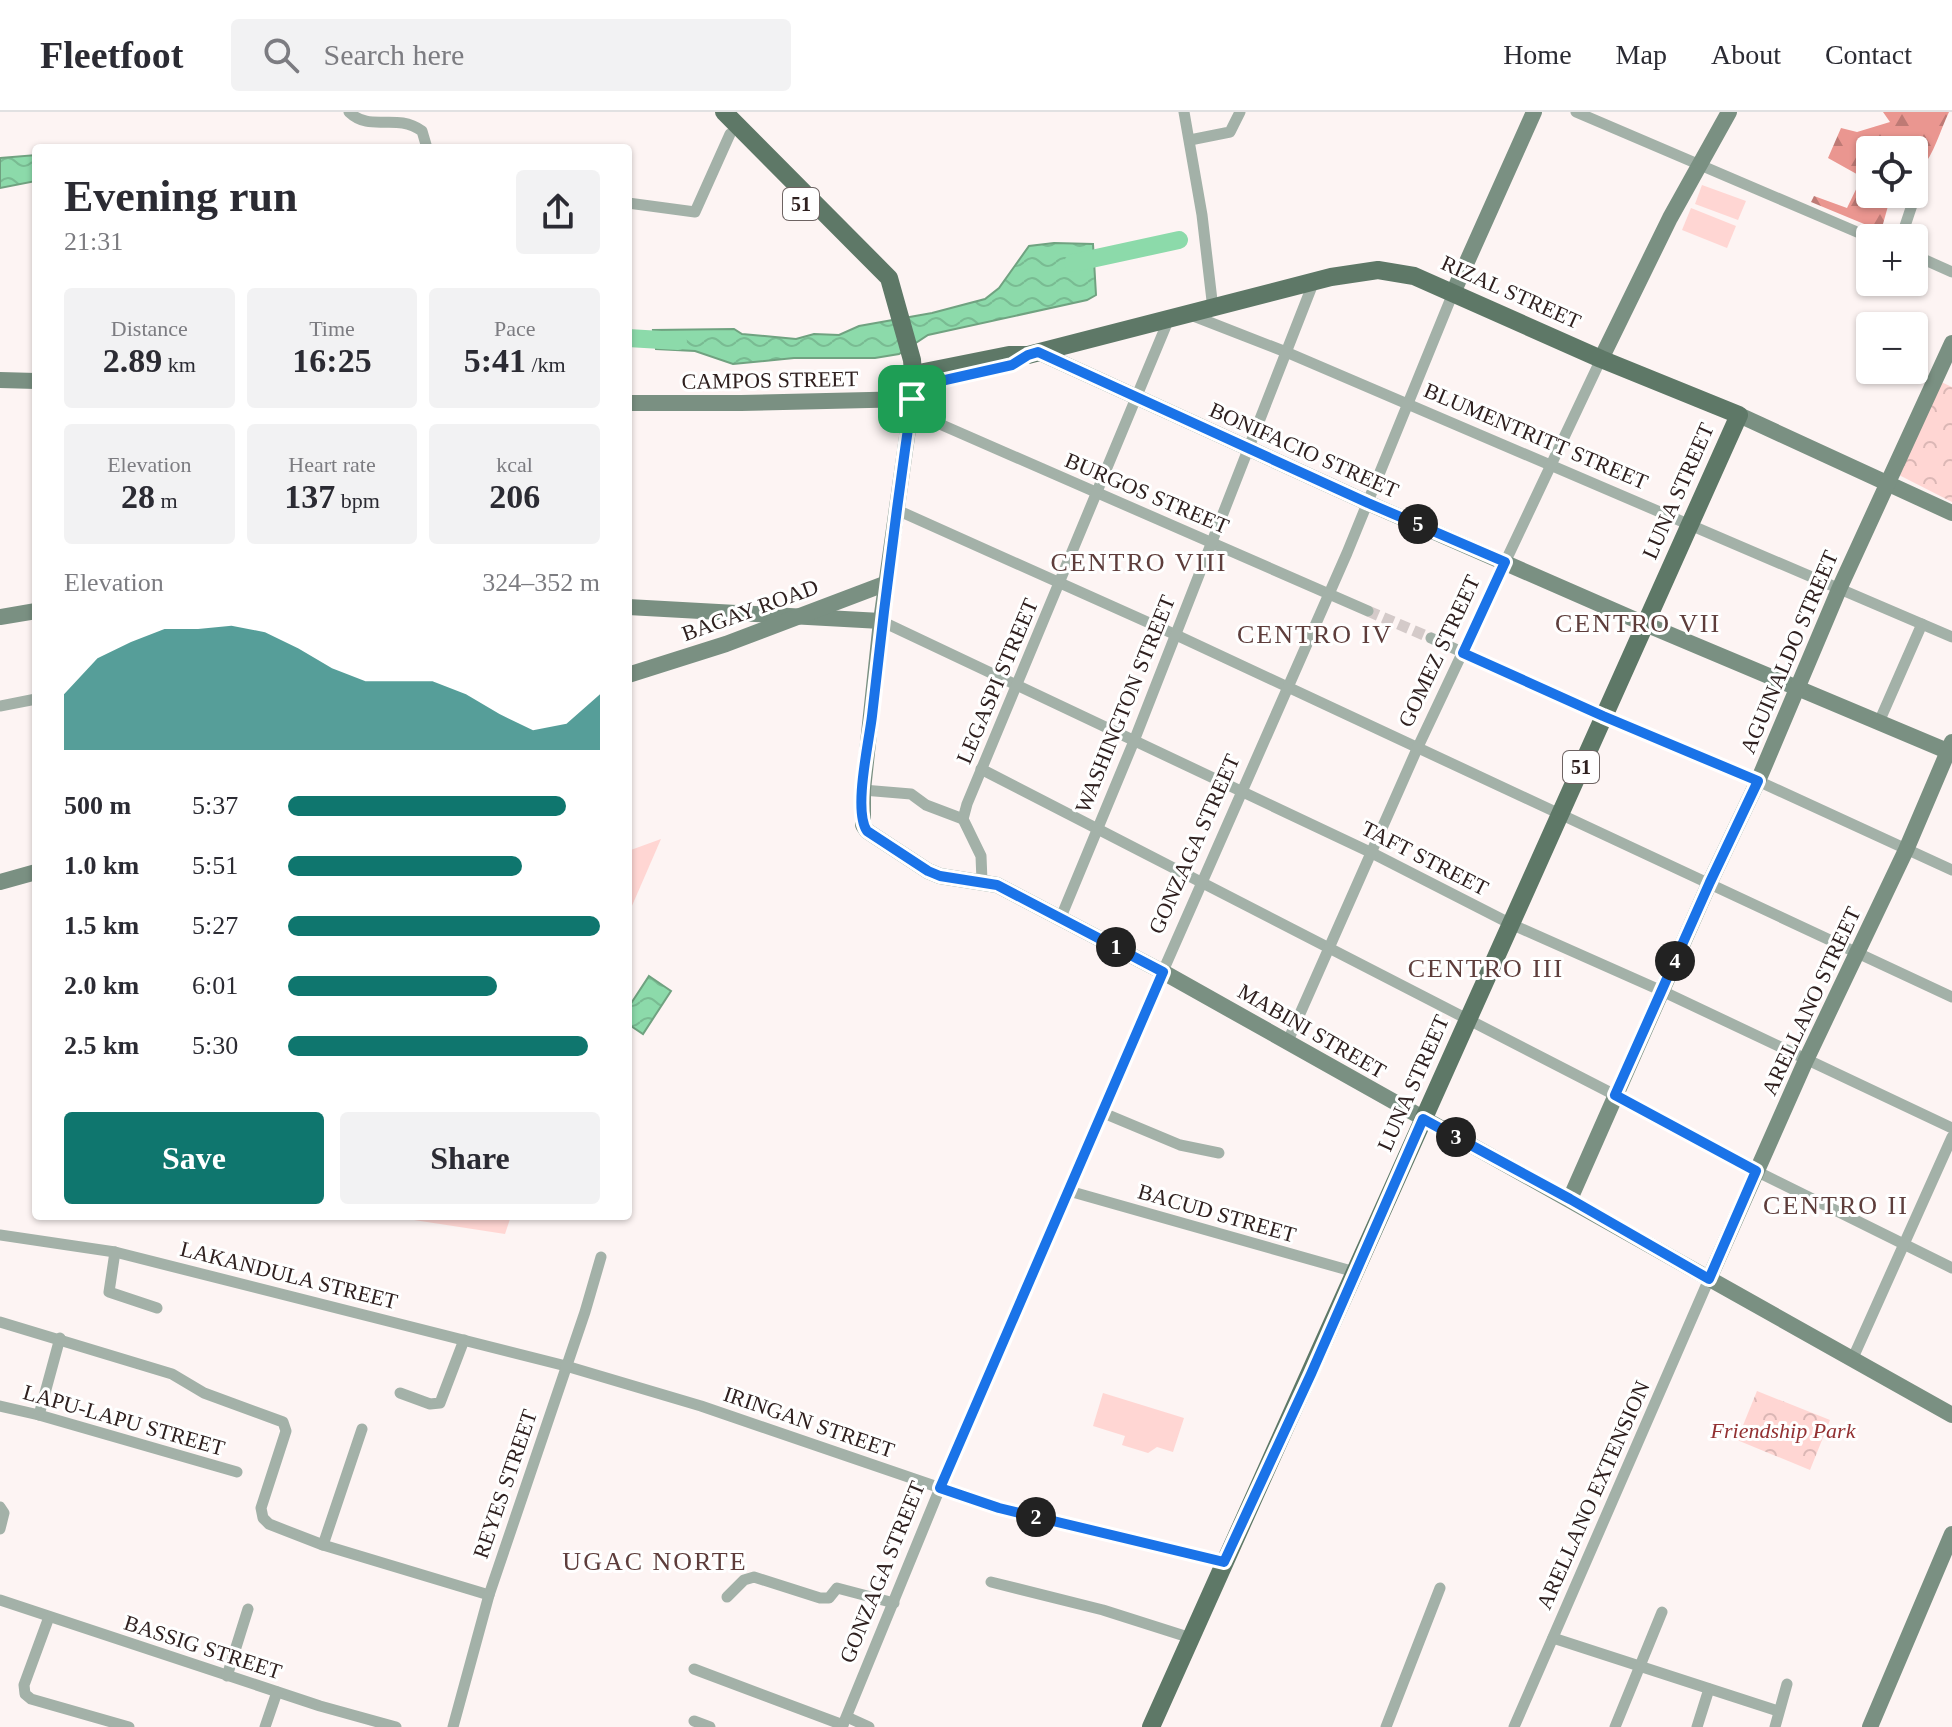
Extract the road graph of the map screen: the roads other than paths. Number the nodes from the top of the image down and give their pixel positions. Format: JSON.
{"nodes":[{"id":1,"x":349,"y":112,"type":"edge"},
{"id":2,"x":709,"y":112,"type":"edge"},
{"id":3,"x":724,"y":112,"type":"edge"},
{"id":4,"x":1184,"y":112,"type":"edge"},
{"id":5,"x":1240,"y":112,"type":"edge"},
{"id":6,"x":1534,"y":112,"type":"edge"},
{"id":7,"x":1576,"y":112,"type":"edge"},
{"id":8,"x":1729,"y":112,"type":"edge"},
{"id":9,"x":397,"y":115,"type":"edge"},
{"id":10,"x":730,"y":134,"type":"junction"},
{"id":11,"x":1190,"y":140,"type":"junction"},
{"id":12,"x":426,"y":144,"type":"edge"},
{"id":13,"x":1700,"y":164,"type":"junction"},
{"id":14,"x":632,"y":204,"type":"edge"},
{"id":15,"x":1856,"y":232,"type":"edge"},
{"id":16,"x":1928,"y":261,"type":"edge"},
{"id":17,"x":1952,"y":272,"type":"edge"},
{"id":18,"x":1314,"y":281,"type":"junction"},
{"id":19,"x":1453,"y":293,"type":"junction"},
{"id":20,"x":896,"y":298,"type":"junction"},
{"id":21,"x":1213,"y":309,"type":"junction"},
{"id":22,"x":1190,"y":315,"type":"junction"},
{"id":23,"x":1168,"y":321,"type":"junction"},
{"id":24,"x":1952,"y":343,"type":"edge"},
{"id":25,"x":1286,"y":352,"type":"junction"},
{"id":26,"x":1033,"y":354,"type":"junction"},
{"id":27,"x":1601,"y":359,"type":"junction"},
{"id":28,"x":1945,"y":375,"type":"edge"},
{"id":29,"x":0,"y":380,"type":"edge"},
{"id":30,"x":32,"y":381,"type":"edge"},
{"id":31,"x":913,"y":386,"type":"junction"},
{"id":32,"x":1136,"y":399,"type":"junction"},
{"id":33,"x":632,"y":403,"type":"edge"},
{"id":34,"x":1409,"y":403,"type":"junction"},
{"id":35,"x":1739,"y":415,"type":"junction"},
{"id":36,"x":1248,"y":449,"type":"junction"},
{"id":37,"x":1551,"y":464,"type":"junction"},
{"id":38,"x":1888,"y":482,"type":"junction"},
{"id":39,"x":1097,"y":494,"type":"junction"},
{"id":40,"x":1368,"y":503,"type":"junction"},
{"id":41,"x":897,"y":510,"type":"junction"},
{"id":42,"x":1952,"y":513,"type":"edge"},
{"id":43,"x":1689,"y":523,"type":"junction"},
{"id":44,"x":1211,"y":543,"type":"junction"},
{"id":45,"x":1505,"y":562,"type":"junction"},
{"id":46,"x":1060,"y":582,"type":"junction"},
{"id":47,"x":887,"y":583,"type":"junction"},
{"id":48,"x":1840,"y":587,"type":"junction"},
{"id":49,"x":1330,"y":594,"type":"junction"},
{"id":50,"x":632,"y":607,"type":"edge"},
{"id":51,"x":1368,"y":611,"type":"tunnel mouth"},
{"id":52,"x":32,"y":612,"type":"edge"},
{"id":53,"x":0,"y":617,"type":"edge"},
{"id":54,"x":794,"y":618,"type":"junction"},
{"id":55,"x":881,"y":621,"type":"junction"},
{"id":56,"x":1645,"y":624,"type":"junction"},
{"id":57,"x":1922,"y":624,"type":"junction"},
{"id":58,"x":1174,"y":634,"type":"junction"},
{"id":59,"x":1952,"y":637,"type":"edge"},
{"id":60,"x":1431,"y":638,"type":"tunnel mouth"},
{"id":61,"x":1463,"y":653,"type":"junction"},
{"id":62,"x":632,"y":674,"type":"edge"},
{"id":63,"x":1015,"y":685,"type":"junction"},
{"id":64,"x":1797,"y":687,"type":"junction"},
{"id":65,"x":1287,"y":688,"type":"junction"},
{"id":66,"x":32,"y":700,"type":"edge"},
{"id":67,"x":0,"y":706,"type":"edge"},
{"id":68,"x":1603,"y":716,"type":"junction"},
{"id":69,"x":1879,"y":722,"type":"junction"},
{"id":70,"x":1134,"y":741,"type":"junction"},
{"id":71,"x":1417,"y":749,"type":"junction"},
{"id":72,"x":1951,"y":749,"type":"edge"},
{"id":73,"x":981,"y":769,"type":"junction"},
{"id":74,"x":1758,"y":781,"type":"junction"},
{"id":75,"x":863,"y":790,"type":"junction"},
{"id":76,"x":1241,"y":791,"type":"junction"},
{"id":77,"x":1559,"y":816,"type":"junction"},
{"id":78,"x":963,"y":819,"type":"junction"},
{"id":79,"x":1097,"y":830,"type":"junction"},
{"id":80,"x":1906,"y":850,"type":"junction"},
{"id":81,"x":1372,"y":853,"type":"junction"},
{"id":82,"x":1952,"y":870,"type":"edge"},
{"id":83,"x":32,"y":873,"type":"edge"},
{"id":84,"x":982,"y":881,"type":"junction"},
{"id":85,"x":0,"y":882,"type":"edge"},
{"id":86,"x":1200,"y":882,"type":"junction"},
{"id":87,"x":1710,"y":882,"type":"junction"},
{"id":88,"x":1061,"y":917,"type":"junction"},
{"id":89,"x":1511,"y":924,"type":"junction"},
{"id":90,"x":1329,"y":948,"type":"junction"},
{"id":91,"x":1859,"y":953,"type":"junction"},
{"id":92,"x":1163,"y":972,"type":"junction"},
{"id":93,"x":1662,"y":991,"type":"junction"},
{"id":94,"x":1952,"y":997,"type":"edge"},
{"id":95,"x":1467,"y":1021,"type":"junction"},
{"id":96,"x":1287,"y":1043,"type":"junction"},
{"id":97,"x":1806,"y":1060,"type":"junction"},
{"id":98,"x":1615,"y":1095,"type":"junction"},
{"id":99,"x":1101,"y":1112,"type":"junction"},
{"id":100,"x":1423,"y":1119,"type":"junction"},
{"id":101,"x":1952,"y":1128,"type":"edge"},
{"id":102,"x":1952,"y":1137,"type":"edge"},
{"id":103,"x":1219,"y":1153,"type":"dead end"},
{"id":104,"x":1756,"y":1171,"type":"junction"},
{"id":105,"x":1069,"y":1191,"type":"junction"},
{"id":106,"x":1570,"y":1199,"type":"junction"},
{"id":107,"x":0,"y":1235,"type":"edge"},
{"id":108,"x":1904,"y":1244,"type":"junction"},
{"id":109,"x":115,"y":1252,"type":"junction"},
{"id":110,"x":601,"y":1257,"type":"dead end"},
{"id":111,"x":1952,"y":1268,"type":"edge"},
{"id":112,"x":1355,"y":1272,"type":"junction"},
{"id":113,"x":1709,"y":1279,"type":"junction"},
{"id":114,"x":157,"y":1308,"type":"dead end"},
{"id":115,"x":0,"y":1322,"type":"edge"},
{"id":116,"x":60,"y":1338,"type":"junction"},
{"id":117,"x":464,"y":1340,"type":"junction"},
{"id":118,"x":1852,"y":1360,"type":"junction"},
{"id":119,"x":566,"y":1366,"type":"junction"},
{"id":120,"x":400,"y":1393,"type":"dead end"},
{"id":121,"x":0,"y":1406,"type":"edge"},
{"id":122,"x":39,"y":1415,"type":"junction"},
{"id":123,"x":1952,"y":1415,"type":"edge"},
{"id":124,"x":362,"y":1429,"type":"dead end"},
{"id":125,"x":237,"y":1472,"type":"dead end"},
{"id":126,"x":940,"y":1488,"type":"junction"},
{"id":127,"x":2,"y":1510,"type":"edge"},
{"id":128,"x":0,"y":1529,"type":"edge"},
{"id":129,"x":1952,"y":1534,"type":"edge"},
{"id":130,"x":323,"y":1545,"type":"junction"},
{"id":131,"x":1224,"y":1562,"type":"junction"},
{"id":132,"x":991,"y":1582,"type":"dead end"},
{"id":133,"x":1440,"y":1588,"type":"dead end"},
{"id":134,"x":489,"y":1595,"type":"junction"},
{"id":135,"x":727,"y":1597,"type":"dead end"},
{"id":136,"x":0,"y":1600,"type":"edge"},
{"id":137,"x":894,"y":1603,"type":"junction"},
{"id":138,"x":248,"y":1609,"type":"dead end"},
{"id":139,"x":1662,"y":1612,"type":"dead end"},
{"id":140,"x":49,"y":1617,"type":"junction"},
{"id":141,"x":1191,"y":1638,"type":"junction"},
{"id":142,"x":1553,"y":1638,"type":"junction"},
{"id":143,"x":1640,"y":1667,"type":"junction"},
{"id":144,"x":694,"y":1669,"type":"dead end"},
{"id":145,"x":227,"y":1676,"type":"junction"},
{"id":146,"x":1787,"y":1684,"type":"dead end"},
{"id":147,"x":1709,"y":1689,"type":"junction"},
{"id":148,"x":277,"y":1692,"type":"junction"},
{"id":149,"x":1778,"y":1711,"type":"junction"},
{"id":150,"x":694,"y":1721,"type":"dead end"},
{"id":151,"x":844,"y":1723,"type":"edge"},
{"id":152,"x":129,"y":1727,"type":"edge"},
{"id":153,"x":265,"y":1727,"type":"edge"},
{"id":154,"x":396,"y":1727,"type":"edge"},
{"id":155,"x":453,"y":1727,"type":"edge"},
{"id":156,"x":710,"y":1727,"type":"edge"},
{"id":157,"x":869,"y":1727,"type":"edge"},
{"id":158,"x":1151,"y":1727,"type":"edge"},
{"id":159,"x":1386,"y":1727,"type":"edge"},
{"id":160,"x":1514,"y":1727,"type":"edge"},
{"id":161,"x":1615,"y":1727,"type":"edge"},
{"id":162,"x":1697,"y":1727,"type":"edge"},
{"id":163,"x":1775,"y":1727,"type":"edge"},
{"id":164,"x":1870,"y":1727,"type":"edge"}],
"edges":[{"from":1,"to":9,"type":"street"},
{"from":2,"to":10,"type":"main road","number":"51"},
{"from":3,"to":20,"type":"main road","number":"51"},
{"from":4,"to":11,"type":"street"},
{"from":5,"to":11,"type":"street"},
{"from":6,"to":19,"type":"street","name":"GONZAGA STREET"},
{"from":7,"to":13,"type":"street"},
{"from":8,"to":13,"type":"street","name":"GOMEZ STREET"},
{"from":9,"to":12,"type":"street"},
{"from":10,"to":14,"type":"street"},
{"from":10,"to":20,"type":"main road","number":"51"},
{"from":11,"to":21,"type":"street"},
{"from":13,"to":15,"type":"street"},
{"from":13,"to":27,"type":"street","name":"GOMEZ STREET"},
{"from":16,"to":17,"type":"street"},
{"from":18,"to":19,"type":"main road","name":"RIZAL STREET"},
{"from":18,"to":21,"type":"main road","name":"RIZAL STREET"},
{"from":18,"to":25,"type":"street","name":"WASHINGTON STREET"},
{"from":19,"to":27,"type":"main road","name":"RIZAL STREET"},
{"from":19,"to":34,"type":"street","name":"GONZAGA STREET"},
{"from":20,"to":31,"type":"main road","number":"51"},
{"from":21,"to":22,"type":"main road","name":"RIZAL STREET"},
{"from":22,"to":23,"type":"main road","name":"RIZAL STREET"},
{"from":22,"to":25,"type":"street","name":"BLUMENTRITT STREET"},
{"from":23,"to":26,"type":"main road","name":"RIZAL STREET"},
{"from":23,"to":32,"type":"street","name":"LEGASPI STREET"},
{"from":24,"to":28,"type":"street","name":"AGUINALDO STREET"},
{"from":25,"to":34,"type":"street","name":"BLUMENTRITT STREET"},
{"from":25,"to":36,"type":"street","name":"WASHINGTON STREET"},
{"from":26,"to":31,"type":"main road","name":"RIZAL STREET"},
{"from":26,"to":32,"type":"street","name":"BONIFACIO STREET"},
{"from":27,"to":35,"type":"main road","name":"RIZAL STREET"},
{"from":27,"to":37,"type":"street","name":"GOMEZ STREET"},
{"from":28,"to":38,"type":"street","name":"AGUINALDO STREET"},
{"from":29,"to":30,"type":"street"},
{"from":31,"to":33,"type":"street","name":"CAMPOS STREET"},
{"from":31,"to":39,"type":"street","name":"BURGOS STREET"},
{"from":31,"to":41,"type":"street"},
{"from":32,"to":36,"type":"street","name":"BONIFACIO STREET"},
{"from":32,"to":39,"type":"street","name":"LEGASPI STREET"},
{"from":34,"to":37,"type":"street","name":"BLUMENTRITT STREET"},
{"from":34,"to":40,"type":"street","name":"GONZAGA STREET"},
{"from":35,"to":38,"type":"street","name":"RIZAL STREET"},
{"from":35,"to":43,"type":"main road","name":"LUNA STREET","number":"51"},
{"from":36,"to":40,"type":"street","name":"BONIFACIO STREET"},
{"from":36,"to":44,"type":"street","name":"WASHINGTON STREET"},
{"from":37,"to":43,"type":"street","name":"BLUMENTRITT STREET"},
{"from":37,"to":45,"type":"street","name":"GOMEZ STREET"},
{"from":38,"to":42,"type":"street","name":"RIZAL STREET"},
{"from":38,"to":48,"type":"street","name":"AGUINALDO STREET"},
{"from":39,"to":44,"type":"street","name":"BURGOS STREET"},
{"from":39,"to":46,"type":"street","name":"LEGASPI STREET"},
{"from":40,"to":45,"type":"street","name":"BONIFACIO STREET"},
{"from":40,"to":49,"type":"street","name":"GONZAGA STREET"},
{"from":41,"to":46,"type":"street"},
{"from":41,"to":47,"type":"street"},
{"from":43,"to":48,"type":"street","name":"BLUMENTRITT STREET"},
{"from":43,"to":56,"type":"main road","name":"LUNA STREET","number":"51"},
{"from":44,"to":49,"type":"street","name":"BURGOS STREET"},
{"from":44,"to":58,"type":"street","name":"WASHINGTON STREET"},
{"from":45,"to":56,"type":"street","name":"BONIFACIO STREET"},
{"from":45,"to":61,"type":"street","name":"GOMEZ STREET"},
{"from":46,"to":58,"type":"street"},
{"from":46,"to":63,"type":"street","name":"LEGASPI STREET"},
{"from":47,"to":54,"type":"street","name":"BAGAY ROAD"},
{"from":47,"to":55,"type":"street"},
{"from":48,"to":57,"type":"street","name":"BLUMENTRITT STREET"},
{"from":48,"to":64,"type":"street","name":"AGUINALDO STREET"},
{"from":49,"to":51,"type":"street","name":"BURGOS STREET"},
{"from":49,"to":65,"type":"street","name":"GONZAGA STREET"},
{"from":50,"to":54,"type":"street"},
{"from":52,"to":53,"type":"street"},
{"from":54,"to":55,"type":"street"},
{"from":54,"to":62,"type":"street","name":"BAGAY ROAD"},
{"from":55,"to":63,"type":"street","name":"TAFT STREET"},
{"from":55,"to":75,"type":"street"},
{"from":56,"to":64,"type":"street","name":"BONIFACIO STREET"},
{"from":56,"to":68,"type":"main road","name":"LUNA STREET","number":"51"},
{"from":57,"to":59,"type":"street","name":"BLUMENTRITT STREET"},
{"from":57,"to":69,"type":"street"},
{"from":58,"to":65,"type":"street"},
{"from":58,"to":70,"type":"street","name":"WASHINGTON STREET"},
{"from":60,"to":61,"type":"street"},
{"from":61,"to":68,"type":"street"},
{"from":61,"to":71,"type":"street","name":"GOMEZ STREET"},
{"from":63,"to":70,"type":"street","name":"TAFT STREET"},
{"from":63,"to":73,"type":"street","name":"LEGASPI STREET"},
{"from":64,"to":69,"type":"street","name":"BONIFACIO STREET"},
{"from":64,"to":74,"type":"street","name":"AGUINALDO STREET"},
{"from":65,"to":71,"type":"street"},
{"from":65,"to":76,"type":"street","name":"GONZAGA STREET"},
{"from":66,"to":67,"type":"street"},
{"from":68,"to":74,"type":"street"},
{"from":68,"to":77,"type":"main road","name":"LUNA STREET","number":"51"},
{"from":69,"to":72,"type":"street","name":"BONIFACIO STREET"},
{"from":70,"to":76,"type":"street","name":"TAFT STREET"},
{"from":70,"to":79,"type":"street","name":"WASHINGTON STREET"},
{"from":71,"to":77,"type":"street"},
{"from":71,"to":81,"type":"street","name":"GOMEZ STREET"},
{"from":72,"to":80,"type":"street","name":"ARELLANO STREET"},
{"from":73,"to":78,"type":"street","name":"LEGASPI STREET"},
{"from":73,"to":79,"type":"street"},
{"from":74,"to":80,"type":"street"},
{"from":74,"to":87,"type":"street","name":"AGUINALDO STREET"},
{"from":75,"to":78,"type":"street"},
{"from":75,"to":84,"type":"street","name":"MABINI STREET"},
{"from":76,"to":81,"type":"street","name":"TAFT STREET"},
{"from":76,"to":86,"type":"street","name":"GONZAGA STREET"},
{"from":77,"to":87,"type":"street"},
{"from":77,"to":89,"type":"main road","name":"LUNA STREET","number":"51"},
{"from":78,"to":84,"type":"street"},
{"from":79,"to":86,"type":"street"},
{"from":79,"to":88,"type":"street","name":"WASHINGTON STREET"},
{"from":80,"to":82,"type":"street"},
{"from":80,"to":91,"type":"street","name":"ARELLANO STREET"},
{"from":81,"to":89,"type":"street","name":"TAFT STREET"},
{"from":81,"to":90,"type":"street","name":"GOMEZ STREET"},
{"from":83,"to":85,"type":"street"},
{"from":84,"to":88,"type":"street","name":"MABINI STREET"},
{"from":86,"to":90,"type":"street"},
{"from":86,"to":92,"type":"street","name":"GONZAGA STREET"},
{"from":87,"to":91,"type":"street"},
{"from":87,"to":93,"type":"street","name":"AGUINALDO STREET"},
{"from":88,"to":92,"type":"street","name":"MABINI STREET"},
{"from":89,"to":93,"type":"street","name":"TAFT STREET"},
{"from":89,"to":95,"type":"main road","name":"LUNA STREET","number":"51"},
{"from":90,"to":95,"type":"street"},
{"from":90,"to":96,"type":"street","name":"GOMEZ STREET"},
{"from":91,"to":94,"type":"street"},
{"from":91,"to":97,"type":"street","name":"ARELLANO STREET"},
{"from":92,"to":96,"type":"street","name":"MABINI STREET"},
{"from":92,"to":99,"type":"street","name":"GONZAGA STREET"},
{"from":93,"to":97,"type":"street","name":"TAFT STREET"},
{"from":93,"to":98,"type":"street","name":"AGUINALDO STREET"},
{"from":95,"to":98,"type":"street"},
{"from":95,"to":100,"type":"main road","name":"LUNA STREET","number":"51"},
{"from":96,"to":100,"type":"street","name":"MABINI STREET"},
{"from":97,"to":101,"type":"street","name":"TAFT STREET"},
{"from":97,"to":104,"type":"street","name":"ARELLANO STREET"},
{"from":98,"to":104,"type":"street"},
{"from":98,"to":106,"type":"street","name":"AGUINALDO STREET"},
{"from":99,"to":103,"type":"street"},
{"from":99,"to":105,"type":"street","name":"GONZAGA STREET"},
{"from":100,"to":106,"type":"street","name":"MABINI STREET"},
{"from":100,"to":112,"type":"main road","name":"LUNA STREET","number":"51"},
{"from":102,"to":108,"type":"street"},
{"from":104,"to":108,"type":"street"},
{"from":104,"to":113,"type":"street","name":"ARELLANO STREET"},
{"from":105,"to":112,"type":"street","name":"BACUD STREET"},
{"from":105,"to":126,"type":"street","name":"GONZAGA STREET"},
{"from":106,"to":113,"type":"street","name":"MABINI STREET"},
{"from":107,"to":109,"type":"street","name":"LAKANDULA STREET"},
{"from":108,"to":111,"type":"street"},
{"from":108,"to":118,"type":"street"},
{"from":109,"to":114,"type":"street"},
{"from":109,"to":117,"type":"street","name":"LAKANDULA STREET"},
{"from":110,"to":119,"type":"street","name":"REYES STREET"},
{"from":112,"to":131,"type":"main road","name":"LUNA STREET","number":"51"},
{"from":113,"to":118,"type":"street","name":"MABINI STREET"},
{"from":113,"to":142,"type":"street","name":"ARELLANO EXTENSION"},
{"from":115,"to":116,"type":"street"},
{"from":116,"to":122,"type":"street"},
{"from":116,"to":130,"type":"street"},
{"from":117,"to":119,"type":"street","name":"LAKANDULA STREET"},
{"from":117,"to":120,"type":"street"},
{"from":118,"to":123,"type":"street","name":"MABINI STREET"},
{"from":119,"to":126,"type":"street","name":"IRINGAN STREET"},
{"from":119,"to":134,"type":"street","name":"REYES STREET"},
{"from":121,"to":122,"type":"street","name":"LAPU-LAPU STREET"},
{"from":122,"to":125,"type":"street","name":"LAPU-LAPU STREET"},
{"from":124,"to":130,"type":"street"},
{"from":126,"to":131,"type":"street","name":"IRINGAN STREET"},
{"from":126,"to":137,"type":"street","name":"GONZAGA STREET"},
{"from":127,"to":128,"type":"street"},
{"from":129,"to":164,"type":"street"},
{"from":130,"to":134,"type":"street"},
{"from":131,"to":141,"type":"main road","name":"LUNA STREET","number":"51"},
{"from":132,"to":141,"type":"street"},
{"from":133,"to":159,"type":"street"},
{"from":134,"to":155,"type":"street","name":"REYES STREET"},
{"from":135,"to":137,"type":"street"},
{"from":136,"to":140,"type":"street","name":"BASSIG STREET"},
{"from":137,"to":151,"type":"street","name":"GONZAGA STREET"},
{"from":138,"to":145,"type":"street"},
{"from":139,"to":143,"type":"street"},
{"from":140,"to":145,"type":"street","name":"BASSIG STREET"},
{"from":140,"to":152,"type":"street"},
{"from":141,"to":158,"type":"main road","name":"LUNA STREET","number":"51"},
{"from":142,"to":143,"type":"street"},
{"from":142,"to":160,"type":"street","name":"ARELLANO EXTENSION"},
{"from":143,"to":147,"type":"street"},
{"from":143,"to":161,"type":"street"},
{"from":144,"to":151,"type":"street"},
{"from":145,"to":148,"type":"street","name":"BASSIG STREET"},
{"from":146,"to":149,"type":"street"},
{"from":147,"to":149,"type":"street"},
{"from":147,"to":162,"type":"street"},
{"from":148,"to":153,"type":"street"},
{"from":148,"to":154,"type":"street","name":"BASSIG STREET"},
{"from":149,"to":163,"type":"street"},
{"from":150,"to":156,"type":"street"},
{"from":151,"to":157,"type":"street"}]}
